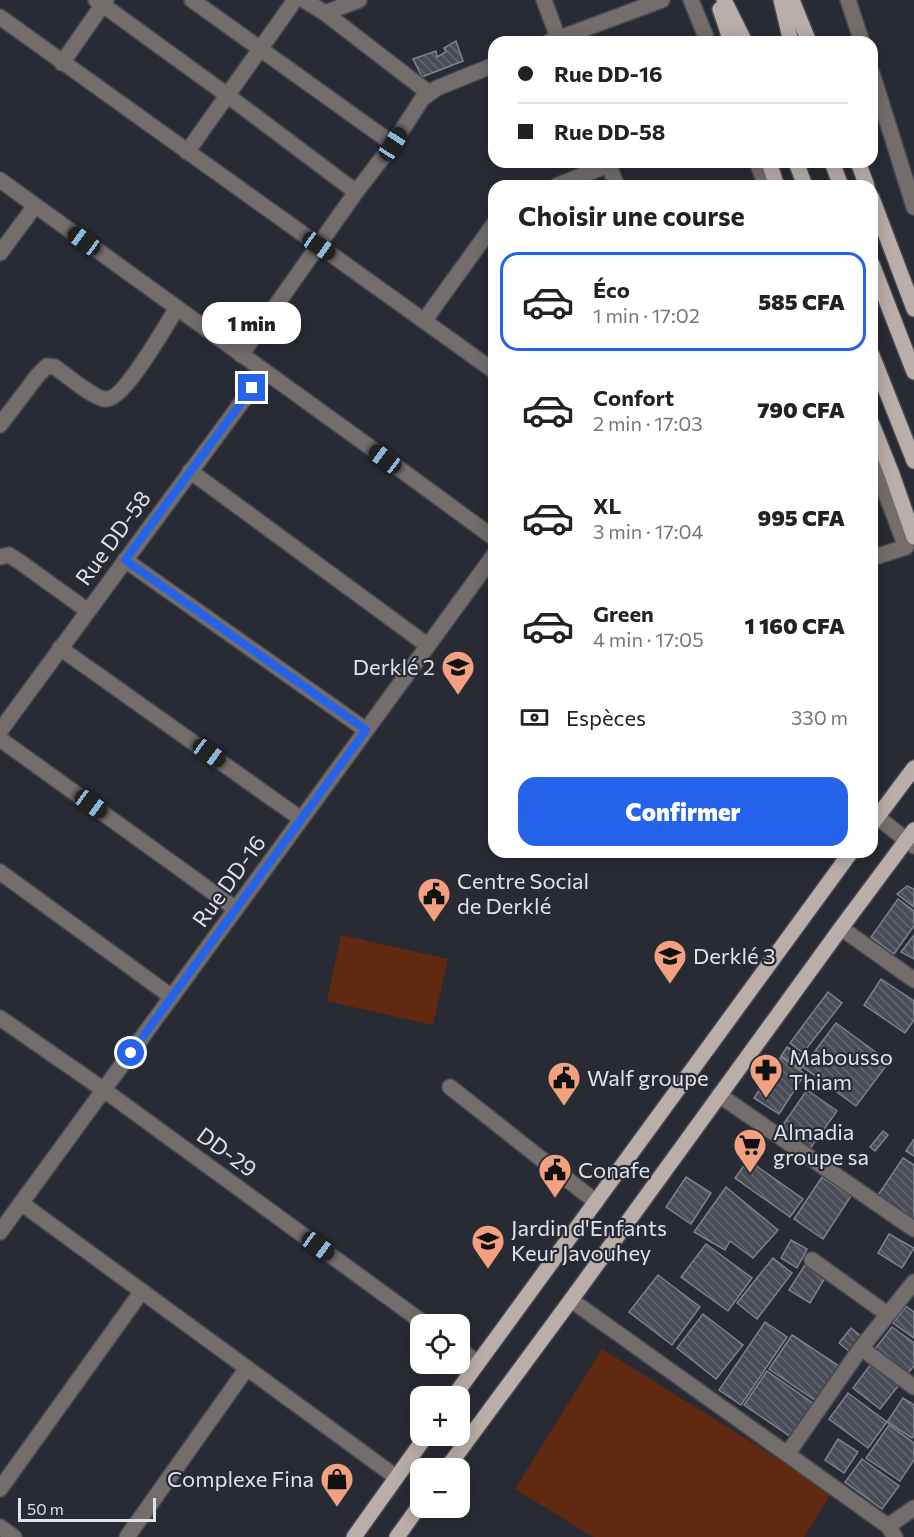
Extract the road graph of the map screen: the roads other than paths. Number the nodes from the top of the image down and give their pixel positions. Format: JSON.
{"nodes":[{"id":1,"x":192,"y":0,"type":"edge"},
{"id":2,"x":296,"y":0,"type":"edge"},
{"id":3,"x":304,"y":0,"type":"edge"},
{"id":4,"x":359,"y":0,"type":"edge"},
{"id":5,"x":544,"y":0,"type":"edge"},
{"id":6,"x":662,"y":0,"type":"edge"},
{"id":7,"x":691,"y":0,"type":"edge"},
{"id":8,"x":717,"y":0,"type":"edge"},
{"id":9,"x":724,"y":0,"type":"edge"},
{"id":10,"x":781,"y":0,"type":"edge"},
{"id":11,"x":792,"y":0,"type":"edge"},
{"id":12,"x":848,"y":0,"type":"edge"},
{"id":13,"x":102,"y":2,"type":"edge"},
{"id":14,"x":325,"y":14,"type":"junction"},
{"id":15,"x":0,"y":17,"type":"edge"},
{"id":16,"x":553,"y":36,"type":"edge"},
{"id":17,"x":565,"y":36,"type":"edge"},
{"id":18,"x":706,"y":36,"type":"edge"},
{"id":19,"x":729,"y":36,"type":"edge"},
{"id":20,"x":742,"y":36,"type":"edge"},
{"id":21,"x":790,"y":36,"type":"edge"},
{"id":22,"x":807,"y":36,"type":"edge"},
{"id":23,"x":859,"y":36,"type":"edge"},
{"id":24,"x":260,"y":48,"type":"junction"},
{"id":25,"x":62,"y":63,"type":"junction"},
{"id":26,"x":488,"y":67,"type":"edge"},
{"id":27,"x":429,"y":93,"type":"junction"},
{"id":28,"x":878,"y":93,"type":"edge"},
{"id":29,"x":227,"y":95,"type":"junction"},
{"id":30,"x":393,"y":144,"type":"junction"},
{"id":31,"x":187,"y":152,"type":"junction"},
{"id":32,"x":600,"y":168,"type":"edge"},
{"id":33,"x":0,"y":180,"type":"edge"},
{"id":34,"x":571,"y":180,"type":"edge"},
{"id":35,"x":356,"y":192,"type":"junction"},
{"id":36,"x":35,"y":206,"type":"junction"},
{"id":37,"x":914,"y":207,"type":"edge"},
{"id":38,"x":878,"y":214,"type":"edge"},
{"id":39,"x":488,"y":232,"type":"edge"},
{"id":40,"x":319,"y":246,"type":"junction"},
{"id":41,"x":0,"y":254,"type":"edge"},
{"id":42,"x":878,"y":279,"type":"edge"},
{"id":43,"x":177,"y":309,"type":"junction"},
{"id":44,"x":914,"y":309,"type":"edge"},
{"id":45,"x":424,"y":321,"type":"junction"},
{"id":46,"x":241,"y":355,"type":"junction"},
{"id":47,"x":488,"y":367,"type":"edge"},
{"id":48,"x":878,"y":370,"type":"edge"},
{"id":49,"x":264,"y":372,"type":"junction"},
{"id":50,"x":914,"y":372,"type":"edge"},
{"id":51,"x":0,"y":425,"type":"edge"},
{"id":52,"x":878,"y":439,"type":"edge"},
{"id":53,"x":914,"y":461,"type":"edge"},
{"id":54,"x":190,"y":471,"type":"junction"},
{"id":55,"x":878,"y":473,"type":"edge"},
{"id":56,"x":488,"y":534,"type":"edge"},
{"id":57,"x":914,"y":537,"type":"edge"},
{"id":58,"x":878,"y":556,"type":"edge"},
{"id":59,"x":0,"y":557,"type":"edge"},
{"id":60,"x":125,"y":560,"type":"junction"},
{"id":61,"x":488,"y":563,"type":"edge"},
{"id":62,"x":88,"y":611,"type":"junction"},
{"id":63,"x":427,"y":645,"type":"junction"},
{"id":64,"x":60,"y":648,"type":"junction"},
{"id":65,"x":366,"y":730,"type":"junction"},
{"id":66,"x":0,"y":731,"type":"edge"},
{"id":67,"x":0,"y":739,"type":"edge"},
{"id":68,"x":914,"y":768,"type":"edge"},
{"id":69,"x":878,"y":812,"type":"edge"},
{"id":70,"x":301,"y":819,"type":"junction"},
{"id":71,"x":878,"y":821,"type":"edge"},
{"id":72,"x":911,"y":838,"type":"edge"},
{"id":73,"x":847,"y":858,"type":"edge"},
{"id":74,"x":0,"y":872,"type":"edge"},
{"id":75,"x":236,"y":909,"type":"junction"},
{"id":76,"x":841,"y":928,"type":"junction"},
{"id":77,"x":914,"y":980,"type":"edge"},
{"id":78,"x":172,"y":997,"type":"junction"},
{"id":79,"x":0,"y":1018,"type":"edge"},
{"id":80,"x":450,"y":1087,"type":"dead end"},
{"id":81,"x":104,"y":1090,"type":"junction"},
{"id":82,"x":719,"y":1095,"type":"junction"},
{"id":83,"x":596,"y":1202,"type":"junction"},
{"id":84,"x":21,"y":1203,"type":"junction"},
{"id":85,"x":914,"y":1229,"type":"edge"},
{"id":86,"x":0,"y":1232,"type":"edge"},
{"id":87,"x":812,"y":1260,"type":"dead end"},
{"id":88,"x":914,"y":1281,"type":"edge"},
{"id":89,"x":142,"y":1292,"type":"junction"},
{"id":90,"x":571,"y":1300,"type":"junction"},
{"id":91,"x":411,"y":1314,"type":"edge"},
{"id":92,"x":887,"y":1314,"type":"junction"},
{"id":93,"x":861,"y":1348,"type":"junction"},
{"id":94,"x":470,"y":1357,"type":"edge"},
{"id":95,"x":478,"y":1363,"type":"junction"},
{"id":96,"x":247,"y":1368,"type":"junction"},
{"id":97,"x":461,"y":1386,"type":"edge"},
{"id":98,"x":914,"y":1387,"type":"edge"},
{"id":99,"x":419,"y":1446,"type":"edge"},
{"id":100,"x":788,"y":1453,"type":"junction"},
{"id":101,"x":454,"y":1458,"type":"edge"},
{"id":102,"x":396,"y":1478,"type":"junction"},
{"id":103,"x":0,"y":1489,"type":"edge"},
{"id":104,"x":914,"y":1508,"type":"edge"},
{"id":105,"x":411,"y":1518,"type":"edge"},
{"id":106,"x":0,"y":1527,"type":"edge"},
{"id":107,"x":892,"y":1531,"type":"edge"},
{"id":108,"x":14,"y":1537,"type":"edge"},
{"id":109,"x":127,"y":1537,"type":"edge"},
{"id":110,"x":354,"y":1537,"type":"edge"},
{"id":111,"x":397,"y":1537,"type":"edge"}],
"edges":[{"from":1,"to":24,"type":"street"},
{"from":2,"to":24,"type":"street"},
{"from":3,"to":14,"type":"street"},
{"from":4,"to":14,"type":"street"},
{"from":5,"to":16,"type":"street"},
{"from":6,"to":17,"type":"street"},
{"from":7,"to":18,"type":"street"},
{"from":8,"to":19,"type":"main road"},
{"from":9,"to":20,"type":"main road"},
{"from":10,"to":21,"type":"main road"},
{"from":11,"to":22,"type":"main road"},
{"from":12,"to":23,"type":"street"},
{"from":13,"to":25,"type":"street"},
{"from":13,"to":29,"type":"street"},
{"from":14,"to":27,"type":"street"},
{"from":15,"to":25,"type":"street"},
{"from":24,"to":29,"type":"street"},
{"from":24,"to":30,"type":"street"},
{"from":25,"to":31,"type":"street"},
{"from":26,"to":27,"type":"street"},
{"from":27,"to":30,"type":"street"},
{"from":28,"to":37,"type":"street"},
{"from":29,"to":31,"type":"street"},
{"from":29,"to":35,"type":"street"},
{"from":30,"to":35,"type":"street"},
{"from":31,"to":40,"type":"street"},
{"from":32,"to":34,"type":"street"},
{"from":33,"to":36,"type":"street"},
{"from":35,"to":40,"type":"street"},
{"from":36,"to":41,"type":"street"},
{"from":36,"to":43,"type":"street"},
{"from":38,"to":44,"type":"main road"},
{"from":39,"to":45,"type":"street"},
{"from":40,"to":45,"type":"street"},
{"from":40,"to":46,"type":"street"},
{"from":42,"to":50,"type":"main road"},
{"from":43,"to":46,"type":"street"},
{"from":43,"to":51,"type":"street"},
{"from":45,"to":47,"type":"street"},
{"from":46,"to":49,"type":"street"},
{"from":48,"to":53,"type":"main road"},
{"from":49,"to":54,"type":"street","name":"Rue DD-58"},
{"from":49,"to":56,"type":"street"},
{"from":52,"to":57,"type":"main road"},
{"from":54,"to":60,"type":"street","name":"Rue DD-58"},
{"from":54,"to":63,"type":"street"},
{"from":55,"to":58,"type":"street"},
{"from":59,"to":62,"type":"street"},
{"from":60,"to":62,"type":"street","name":"Rue DD-58"},
{"from":60,"to":65,"type":"street"},
{"from":61,"to":63,"type":"street","name":"Rue DD-16"},
{"from":62,"to":64,"type":"street","name":"Rue DD-58"},
{"from":63,"to":65,"type":"street","name":"Rue DD-16"},
{"from":64,"to":66,"type":"street","name":"Rue DD-58"},
{"from":64,"to":70,"type":"street"},
{"from":65,"to":70,"type":"street","name":"Rue DD-16"},
{"from":67,"to":75,"type":"street"},
{"from":68,"to":69,"type":"main road"},
{"from":70,"to":75,"type":"street","name":"Rue DD-16"},
{"from":71,"to":72,"type":"street"},
{"from":72,"to":76,"type":"main road"},
{"from":73,"to":83,"type":"main road"},
{"from":74,"to":78,"type":"street"},
{"from":75,"to":78,"type":"street","name":"Rue DD-16"},
{"from":76,"to":77,"type":"street"},
{"from":76,"to":82,"type":"main road"},
{"from":78,"to":81,"type":"street","name":"Rue DD-16"},
{"from":79,"to":81,"type":"street","name":"DD-29"},
{"from":80,"to":83,"type":"street"},
{"from":81,"to":84,"type":"street","name":"Rue DD-16"},
{"from":81,"to":91,"type":"street","name":"DD-29"},
{"from":82,"to":85,"type":"street"},
{"from":82,"to":90,"type":"main road"},
{"from":83,"to":95,"type":"main road"},
{"from":84,"to":86,"type":"street","name":"Rue DD-16"},
{"from":84,"to":89,"type":"street"},
{"from":87,"to":92,"type":"street"},
{"from":88,"to":92,"type":"street"},
{"from":89,"to":96,"type":"street"},
{"from":89,"to":103,"type":"street"},
{"from":90,"to":100,"type":"street"},
{"from":90,"to":101,"type":"main road"},
{"from":92,"to":93,"type":"street"},
{"from":93,"to":98,"type":"street"},
{"from":93,"to":100,"type":"street"},
{"from":94,"to":95,"type":"street"},
{"from":95,"to":97,"type":"main road"},
{"from":96,"to":102,"type":"street"},
{"from":96,"to":109,"type":"street"},
{"from":99,"to":102,"type":"main road"},
{"from":100,"to":107,"type":"street"},
{"from":102,"to":110,"type":"main road"},
{"from":104,"to":107,"type":"street"},
{"from":105,"to":111,"type":"main road"},
{"from":106,"to":108,"type":"street"}]}
